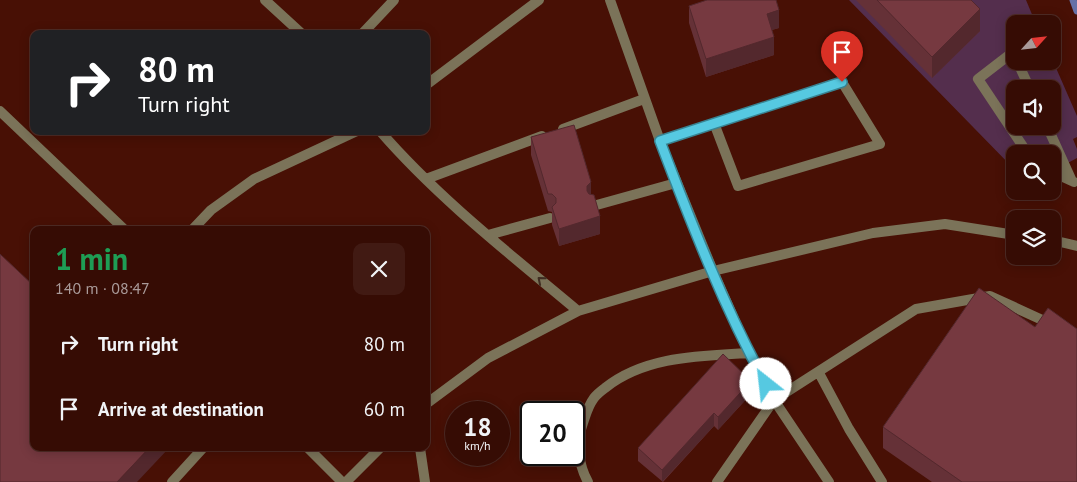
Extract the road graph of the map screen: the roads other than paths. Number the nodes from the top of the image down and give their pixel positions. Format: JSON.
{"nodes":[{"id":1,"x":265,"y":0,"type":"edge"},
{"id":2,"x":394,"y":0,"type":"edge"},
{"id":3,"x":539,"y":0,"type":"edge"},
{"id":4,"x":610,"y":0,"type":"edge"},
{"id":5,"x":298,"y":30,"type":"edge"},
{"id":6,"x":366,"y":30,"type":"edge"},
{"id":7,"x":1006,"y":57,"type":"edge"},
{"id":8,"x":430,"y":81,"type":"edge"},
{"id":9,"x":644,"y":99,"type":"junction"},
{"id":10,"x":0,"y":111,"type":"edge"},
{"id":11,"x":714,"y":123,"type":"junction"},
{"id":12,"x":348,"y":135,"type":"edge"},
{"id":13,"x":383,"y":135,"type":"edge"},
{"id":14,"x":1051,"y":135,"type":"edge"},
{"id":15,"x":660,"y":141,"type":"junction"},
{"id":16,"x":1022,"y":145,"type":"edge"},
{"id":17,"x":1061,"y":176,"type":"edge"},
{"id":18,"x":426,"y":180,"type":"junction"},
{"id":19,"x":676,"y":183,"type":"junction"},
{"id":20,"x":1075,"y":183,"type":"edge"},
{"id":21,"x":592,"y":206,"type":"edge"},
{"id":22,"x":550,"y":218,"type":"dead end"},
{"id":23,"x":121,"y":226,"type":"edge"},
{"id":24,"x":196,"y":226,"type":"edge"},
{"id":25,"x":1006,"y":234,"type":"edge"},
{"id":26,"x":488,"y":235,"type":"junction"},
{"id":27,"x":1061,"y":242,"type":"edge"},
{"id":28,"x":1077,"y":246,"type":"edge"},
{"id":29,"x":713,"y":271,"type":"junction"},
{"id":30,"x":578,"y":311,"type":"junction"},
{"id":31,"x":1060,"y":328,"type":"edge"},
{"id":32,"x":748,"y":353,"type":"junction"},
{"id":33,"x":818,"y":372,"type":"junction"},
{"id":34,"x":774,"y":400,"type":"junction"},
{"id":35,"x":430,"y":401,"type":"edge"},
{"id":36,"x":200,"y":451,"type":"edge"},
{"id":37,"x":311,"y":451,"type":"edge"},
{"id":38,"x":377,"y":451,"type":"edge"},
{"id":39,"x":420,"y":451,"type":"edge"},
{"id":40,"x":172,"y":482,"type":"edge"},
{"id":41,"x":342,"y":482,"type":"edge"},
{"id":42,"x":346,"y":482,"type":"edge"},
{"id":43,"x":425,"y":482,"type":"edge"},
{"id":44,"x":588,"y":482,"type":"edge"},
{"id":45,"x":717,"y":482,"type":"edge"},
{"id":46,"x":829,"y":482,"type":"edge"},
{"id":47,"x":882,"y":482,"type":"edge"}],
"edges":[{"from":1,"to":5,"type":"lane"},
{"from":2,"to":6,"type":"lane"},
{"from":3,"to":8,"type":"lane"},
{"from":4,"to":9,"type":"lane"},
{"from":7,"to":16,"type":"lane"},
{"from":9,"to":15,"type":"lane"},
{"from":9,"to":18,"type":"lane"},
{"from":10,"to":23,"type":"lane"},
{"from":11,"to":11,"type":"lane"},
{"from":11,"to":15,"type":"lane"},
{"from":12,"to":24,"type":"lane"},
{"from":13,"to":18,"type":"lane"},
{"from":14,"to":20,"type":"lane"},
{"from":15,"to":19,"type":"lane"},
{"from":17,"to":20,"type":"lane"},
{"from":18,"to":26,"type":"lane"},
{"from":19,"to":21,"type":"lane"},
{"from":19,"to":29,"type":"lane"},
{"from":22,"to":26,"type":"lane"},
{"from":25,"to":29,"type":"lane"},
{"from":30,"to":26,"type":"lane","one_way":true},
{"from":27,"to":28,"type":"lane"},
{"from":29,"to":30,"type":"lane"},
{"from":29,"to":32,"type":"lane"},
{"from":30,"to":35,"type":"lane"},
{"from":31,"to":33,"type":"lane"},
{"from":32,"to":34,"type":"lane"},
{"from":32,"to":44,"type":"lane"},
{"from":33,"to":34,"type":"lane"},
{"from":33,"to":47,"type":"lane"},
{"from":34,"to":45,"type":"lane"},
{"from":34,"to":46,"type":"lane"},
{"from":36,"to":40,"type":"lane"},
{"from":37,"to":41,"type":"lane"},
{"from":38,"to":42,"type":"lane"},
{"from":39,"to":43,"type":"lane"}]}
